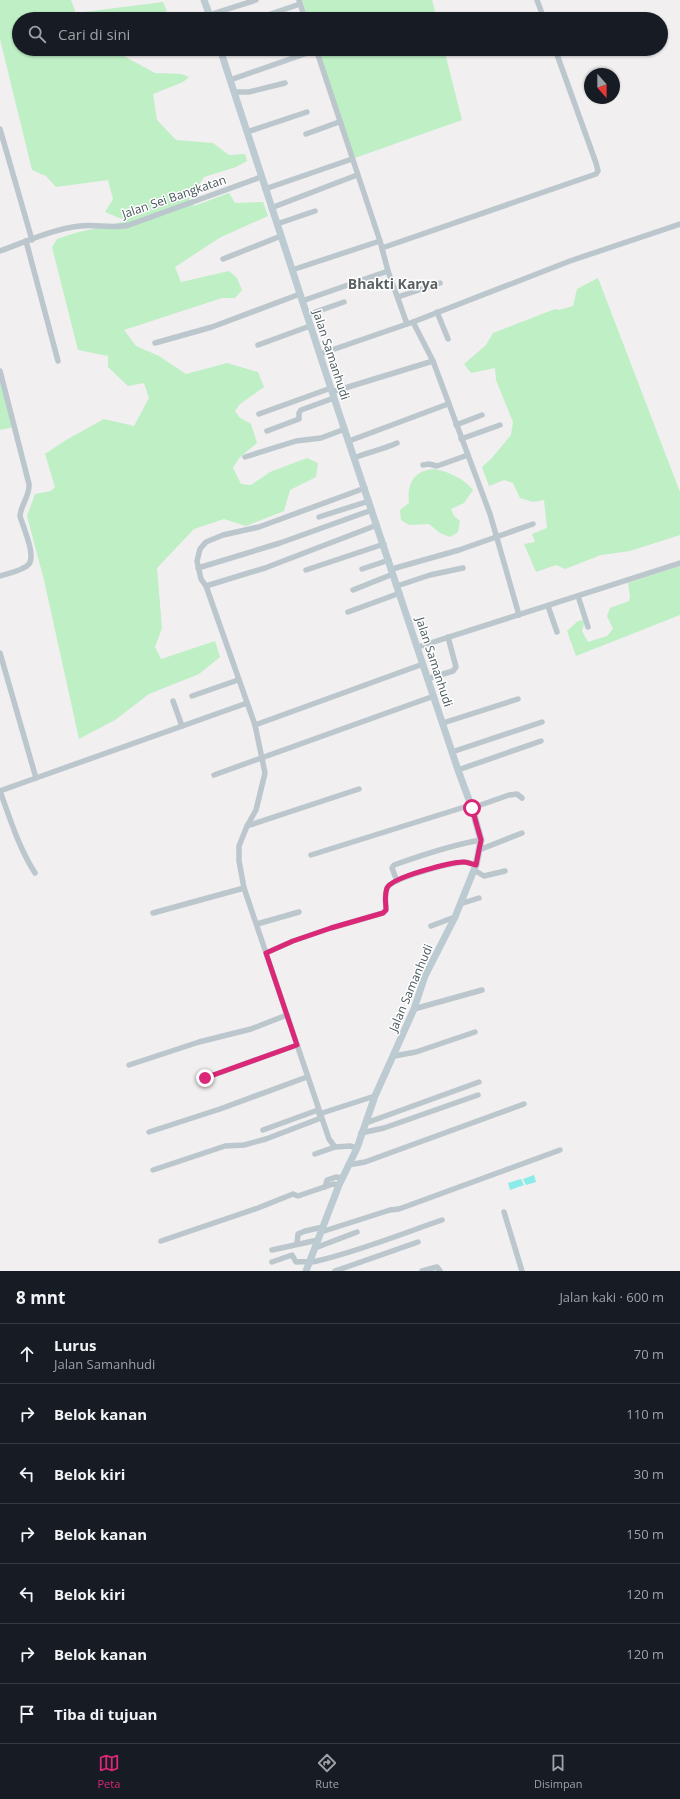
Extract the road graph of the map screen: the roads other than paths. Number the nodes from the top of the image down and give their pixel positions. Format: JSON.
{"nodes":[{"id":1,"x":204,"y":0,"type":"edge"},
{"id":2,"x":256,"y":0,"type":"edge"},
{"id":3,"x":537,"y":0,"type":"edge"},
{"id":4,"x":299,"y":2,"type":"edge"},
{"id":5,"x":208,"y":12,"type":"edge"},
{"id":6,"x":222,"y":12,"type":"edge"},
{"id":7,"x":274,"y":12,"type":"edge"},
{"id":8,"x":303,"y":12,"type":"edge"},
{"id":9,"x":541,"y":12,"type":"edge"},
{"id":10,"x":222,"y":56,"type":"edge"},
{"id":11,"x":297,"y":56,"type":"edge"},
{"id":12,"x":318,"y":56,"type":"edge"},
{"id":13,"x":558,"y":56,"type":"edge"},
{"id":14,"x":230,"y":80,"type":"junction"},
{"id":15,"x":286,"y":83,"type":"dead end"},
{"id":16,"x":234,"y":92,"type":"junction"},
{"id":17,"x":307,"y":112,"type":"dead end"},
{"id":18,"x":339,"y":122,"type":"junction"},
{"id":19,"x":0,"y":129,"type":"edge"},
{"id":20,"x":247,"y":132,"type":"junction"},
{"id":21,"x":306,"y":134,"type":"dead end"},
{"id":22,"x":352,"y":159,"type":"junction"},
{"id":23,"x":357,"y":175,"type":"junction"},
{"id":24,"x":261,"y":177,"type":"junction"},
{"id":25,"x":265,"y":189,"type":"junction"},
{"id":26,"x":271,"y":208,"type":"junction"},
{"id":27,"x":316,"y":211,"type":"dead end"},
{"id":28,"x":277,"y":224,"type":"junction"},
{"id":29,"x":680,"y":224,"type":"edge"},
{"id":30,"x":281,"y":236,"type":"junction"},
{"id":31,"x":29,"y":241,"type":"junction"},
{"id":32,"x":380,"y":241,"type":"junction"},
{"id":33,"x":382,"y":248,"type":"junction"},
{"id":34,"x":0,"y":251,"type":"edge"},
{"id":35,"x":223,"y":259,"type":"dead end"},
{"id":36,"x":292,"y":270,"type":"junction"},
{"id":37,"x":388,"y":271,"type":"junction"},
{"id":38,"x":440,"y":282,"type":"dead end"},
{"id":39,"x":398,"y":297,"type":"junction"},
{"id":40,"x":301,"y":298,"type":"junction"},
{"id":41,"x":344,"y":302,"type":"dead end"},
{"id":42,"x":437,"y":312,"type":"junction"},
{"id":43,"x":307,"y":315,"type":"junction"},
{"id":44,"x":410,"y":323,"type":"junction"},
{"id":45,"x":310,"y":326,"type":"junction"},
{"id":46,"x":448,"y":339,"type":"dead end"},
{"id":47,"x":155,"y":343,"type":"dead end"},
{"id":48,"x":258,"y":345,"type":"dead end"},
{"id":49,"x":320,"y":354,"type":"junction"},
{"id":50,"x":58,"y":361,"type":"dead end"},
{"id":51,"x":433,"y":361,"type":"junction"},
{"id":52,"x":0,"y":370,"type":"edge"},
{"id":53,"x":332,"y":393,"type":"junction"},
{"id":54,"x":448,"y":404,"type":"junction"},
{"id":55,"x":259,"y":414,"type":"dead end"},
{"id":56,"x":482,"y":415,"type":"dead end"},
{"id":57,"x":456,"y":425,"type":"junction"},
{"id":58,"x":500,"y":426,"type":"dead end"},
{"id":59,"x":345,"y":429,"type":"junction"},
{"id":60,"x":268,"y":431,"type":"dead end"},
{"id":61,"x":461,"y":439,"type":"junction"},
{"id":62,"x":349,"y":441,"type":"junction"},
{"id":63,"x":397,"y":443,"type":"dead end"},
{"id":64,"x":468,"y":455,"type":"junction"},
{"id":65,"x":245,"y":457,"type":"dead end"},
{"id":66,"x":354,"y":458,"type":"junction"},
{"id":67,"x":423,"y":465,"type":"dead end"},
{"id":68,"x":365,"y":488,"type":"junction"},
{"id":69,"x":369,"y":501,"type":"junction"},
{"id":70,"x":372,"y":510,"type":"junction"},
{"id":71,"x":319,"y":517,"type":"dead end"},
{"id":72,"x":533,"y":524,"type":"dead end"},
{"id":73,"x":377,"y":525,"type":"junction"},
{"id":74,"x":496,"y":536,"type":"junction"},
{"id":75,"x":384,"y":544,"type":"junction"},
{"id":76,"x":389,"y":560,"type":"junction"},
{"id":77,"x":680,"y":563,"type":"edge"},
{"id":78,"x":198,"y":568,"type":"junction"},
{"id":79,"x":463,"y":568,"type":"dead end"},
{"id":80,"x":362,"y":569,"type":"dead end"},
{"id":81,"x":306,"y":570,"type":"dead end"},
{"id":82,"x":392,"y":572,"type":"junction"},
{"id":83,"x":0,"y":576,"type":"edge"},
{"id":84,"x":206,"y":586,"type":"junction"},
{"id":85,"x":397,"y":586,"type":"junction"},
{"id":86,"x":354,"y":590,"type":"dead end"},
{"id":87,"x":400,"y":593,"type":"junction"},
{"id":88,"x":578,"y":596,"type":"junction"},
{"id":89,"x":548,"y":606,"type":"junction"},
{"id":90,"x":348,"y":612,"type":"dead end"},
{"id":91,"x":519,"y":615,"type":"junction"},
{"id":92,"x":588,"y":626,"type":"dead end"},
{"id":93,"x":557,"y":632,"type":"dead end"},
{"id":94,"x":448,"y":637,"type":"junction"},
{"id":95,"x":418,"y":647,"type":"junction"},
{"id":96,"x":0,"y":653,"type":"edge"},
{"id":97,"x":423,"y":664,"type":"junction"},
{"id":98,"x":427,"y":679,"type":"junction"},
{"id":99,"x":238,"y":680,"type":"junction"},
{"id":100,"x":192,"y":696,"type":"dead end"},
{"id":101,"x":434,"y":696,"type":"junction"},
{"id":102,"x":518,"y":699,"type":"dead end"},
{"id":103,"x":173,"y":701,"type":"dead end"},
{"id":104,"x":247,"y":703,"type":"junction"},
{"id":105,"x":542,"y":722,"type":"dead end"},
{"id":106,"x":443,"y":723,"type":"junction"},
{"id":107,"x":255,"y":725,"type":"junction"},
{"id":108,"x":182,"y":726,"type":"junction"},
{"id":109,"x":541,"y":741,"type":"dead end"},
{"id":110,"x":452,"y":752,"type":"junction"},
{"id":111,"x":262,"y":758,"type":"junction"},
{"id":112,"x":458,"y":770,"type":"junction"},
{"id":113,"x":214,"y":775,"type":"dead end"},
{"id":114,"x":36,"y":778,"type":"junction"},
{"id":115,"x":359,"y":789,"type":"dead end"},
{"id":116,"x":522,"y":798,"type":"dead end"},
{"id":117,"x":471,"y":806,"type":"junction"},
{"id":118,"x":247,"y":826,"type":"junction"},
{"id":119,"x":522,"y":833,"type":"dead end"},
{"id":120,"x":481,"y":840,"type":"junction"},
{"id":121,"x":480,"y":850,"type":"junction"},
{"id":122,"x":311,"y":855,"type":"dead end"},
{"id":123,"x":475,"y":868,"type":"junction"},
{"id":124,"x":505,"y":871,"type":"dead end"},
{"id":125,"x":35,"y":873,"type":"dead end"},
{"id":126,"x":397,"y":881,"type":"junction"},
{"id":127,"x":244,"y":888,"type":"junction"},
{"id":128,"x":480,"y":898,"type":"dead end"},
{"id":129,"x":460,"y":904,"type":"junction"},
{"id":130,"x":299,"y":912,"type":"dead end"},
{"id":131,"x":153,"y":913,"type":"dead end"},
{"id":132,"x":455,"y":917,"type":"junction"},
{"id":133,"x":257,"y":924,"type":"junction"},
{"id":134,"x":431,"y":926,"type":"dead end"},
{"id":135,"x":266,"y":953,"type":"junction"},
{"id":136,"x":482,"y":990,"type":"dead end"},
{"id":137,"x":414,"y":1009,"type":"junction"},
{"id":138,"x":287,"y":1015,"type":"junction"},
{"id":139,"x":475,"y":1032,"type":"dead end"},
{"id":140,"x":297,"y":1045,"type":"junction"},
{"id":141,"x":394,"y":1056,"type":"junction"},
{"id":142,"x":129,"y":1065,"type":"dead end"},
{"id":143,"x":307,"y":1077,"type":"junction"},
{"id":144,"x":205,"y":1078,"type":"dead end"},
{"id":145,"x":479,"y":1082,"type":"dead end"},
{"id":146,"x":478,"y":1095,"type":"dead end"},
{"id":147,"x":375,"y":1096,"type":"junction"},
{"id":148,"x":524,"y":1104,"type":"dead end"},
{"id":149,"x":319,"y":1114,"type":"junction"},
{"id":150,"x":366,"y":1123,"type":"junction"},
{"id":151,"x":263,"y":1130,"type":"dead end"},
{"id":152,"x":150,"y":1132,"type":"dead end"},
{"id":153,"x":361,"y":1133,"type":"junction"},
{"id":154,"x":335,"y":1147,"type":"junction"},
{"id":155,"x":357,"y":1148,"type":"junction"},
{"id":156,"x":560,"y":1150,"type":"dead end"},
{"id":157,"x":315,"y":1154,"type":"dead end"},
{"id":158,"x":348,"y":1165,"type":"junction"},
{"id":159,"x":153,"y":1170,"type":"dead end"},
{"id":160,"x":341,"y":1182,"type":"junction"},
{"id":161,"x":504,"y":1212,"type":"dead end"},
{"id":162,"x":442,"y":1220,"type":"dead end"},
{"id":163,"x":322,"y":1230,"type":"junction"},
{"id":164,"x":357,"y":1232,"type":"dead end"},
{"id":165,"x":318,"y":1240,"type":"junction"},
{"id":166,"x":161,"y":1241,"type":"dead end"},
{"id":167,"x":418,"y":1242,"type":"dead end"},
{"id":168,"x":296,"y":1244,"type":"junction"},
{"id":169,"x":315,"y":1248,"type":"junction"},
{"id":170,"x":272,"y":1250,"type":"dead end"},
{"id":171,"x":272,"y":1262,"type":"dead end"},
{"id":172,"x":309,"y":1263,"type":"junction"},
{"id":173,"x":306,"y":1271,"type":"edge"},
{"id":174,"x":335,"y":1271,"type":"edge"},
{"id":175,"x":422,"y":1271,"type":"edge"},
{"id":176,"x":440,"y":1271,"type":"edge"},
{"id":177,"x":522,"y":1271,"type":"edge"}],
"edges":[{"from":1,"to":5,"type":"street"},
{"from":2,"to":6,"type":"street"},
{"from":3,"to":9,"type":"street"},
{"from":4,"to":7,"type":"street"},
{"from":4,"to":8,"type":"street"},
{"from":10,"to":14,"type":"street","name":"Jalan Samanhudi"},
{"from":11,"to":14,"type":"street"},
{"from":12,"to":18,"type":"street"},
{"from":13,"to":33,"type":"street"},
{"from":14,"to":16,"type":"street","name":"Jalan Samanhudi"},
{"from":15,"to":16,"type":"street"},
{"from":16,"to":20,"type":"street","name":"Jalan Samanhudi"},
{"from":17,"to":20,"type":"street"},
{"from":18,"to":21,"type":"street"},
{"from":18,"to":22,"type":"street"},
{"from":19,"to":31,"type":"street"},
{"from":20,"to":24,"type":"street","name":"Jalan Samanhudi"},
{"from":22,"to":23,"type":"street"},
{"from":22,"to":25,"type":"street"},
{"from":23,"to":26,"type":"street"},
{"from":23,"to":32,"type":"street"},
{"from":24,"to":25,"type":"street","name":"Jalan Samanhudi"},
{"from":24,"to":31,"type":"street","name":"Jalan Sei Bangkatan"},
{"from":25,"to":26,"type":"street","name":"Jalan Samanhudi"},
{"from":26,"to":28,"type":"street","name":"Jalan Samanhudi"},
{"from":27,"to":28,"type":"street"},
{"from":28,"to":30,"type":"street","name":"Jalan Samanhudi"},
{"from":29,"to":42,"type":"street"},
{"from":30,"to":35,"type":"street"},
{"from":30,"to":36,"type":"street","name":"Jalan Samanhudi"},
{"from":31,"to":34,"type":"street","name":"Jalan Sei Bangkatan"},
{"from":31,"to":50,"type":"street"},
{"from":32,"to":33,"type":"street"},
{"from":32,"to":36,"type":"street"},
{"from":33,"to":37,"type":"street"},
{"from":36,"to":40,"type":"street","name":"Jalan Samanhudi"},
{"from":37,"to":39,"type":"street"},
{"from":37,"to":40,"type":"street"},
{"from":38,"to":39,"type":"street"},
{"from":39,"to":44,"type":"street"},
{"from":40,"to":43,"type":"street","name":"Jalan Samanhudi"},
{"from":40,"to":47,"type":"street"},
{"from":41,"to":43,"type":"street"},
{"from":42,"to":44,"type":"street"},
{"from":42,"to":46,"type":"street"},
{"from":43,"to":45,"type":"street","name":"Jalan Samanhudi"},
{"from":44,"to":49,"type":"street"},
{"from":44,"to":51,"type":"street"},
{"from":45,"to":48,"type":"street"},
{"from":45,"to":49,"type":"street","name":"Jalan Samanhudi"},
{"from":49,"to":53,"type":"street","name":"Jalan Samanhudi"},
{"from":51,"to":53,"type":"street"},
{"from":51,"to":54,"type":"street"},
{"from":52,"to":83,"type":"street"},
{"from":53,"to":55,"type":"street"},
{"from":53,"to":59,"type":"street","name":"Jalan Samanhudi"},
{"from":53,"to":60,"type":"street"},
{"from":54,"to":57,"type":"street"},
{"from":54,"to":62,"type":"street"},
{"from":56,"to":57,"type":"street"},
{"from":57,"to":61,"type":"street"},
{"from":58,"to":61,"type":"street"},
{"from":59,"to":62,"type":"street","name":"Jalan Samanhudi"},
{"from":59,"to":65,"type":"street"},
{"from":61,"to":64,"type":"street"},
{"from":62,"to":66,"type":"street","name":"Jalan Samanhudi"},
{"from":63,"to":66,"type":"street"},
{"from":64,"to":67,"type":"street"},
{"from":64,"to":74,"type":"street"},
{"from":66,"to":68,"type":"street","name":"Jalan Samanhudi"},
{"from":68,"to":69,"type":"street","name":"Jalan Samanhudi"},
{"from":68,"to":78,"type":"street"},
{"from":69,"to":70,"type":"street","name":"Jalan Samanhudi"},
{"from":69,"to":71,"type":"street"},
{"from":70,"to":73,"type":"street","name":"Jalan Samanhudi"},
{"from":70,"to":78,"type":"street"},
{"from":72,"to":74,"type":"street"},
{"from":73,"to":75,"type":"street","name":"Jalan Samanhudi"},
{"from":73,"to":84,"type":"street"},
{"from":74,"to":82,"type":"street"},
{"from":74,"to":91,"type":"street"},
{"from":75,"to":76,"type":"street","name":"Jalan Samanhudi"},
{"from":75,"to":81,"type":"street"},
{"from":76,"to":80,"type":"street"},
{"from":76,"to":82,"type":"street","name":"Jalan Samanhudi"},
{"from":77,"to":88,"type":"street"},
{"from":78,"to":84,"type":"street"},
{"from":79,"to":85,"type":"street"},
{"from":82,"to":85,"type":"street","name":"Jalan Samanhudi"},
{"from":82,"to":86,"type":"street"},
{"from":84,"to":99,"type":"street"},
{"from":85,"to":87,"type":"street","name":"Jalan Samanhudi"},
{"from":87,"to":90,"type":"street"},
{"from":87,"to":95,"type":"street","name":"Jalan Samanhudi"},
{"from":88,"to":89,"type":"street"},
{"from":88,"to":92,"type":"street"},
{"from":89,"to":91,"type":"street"},
{"from":89,"to":93,"type":"street"},
{"from":91,"to":94,"type":"street"},
{"from":94,"to":95,"type":"street"},
{"from":94,"to":98,"type":"street"},
{"from":95,"to":97,"type":"street","name":"Jalan Samanhudi"},
{"from":96,"to":114,"type":"street"},
{"from":97,"to":98,"type":"street","name":"Jalan Samanhudi"},
{"from":97,"to":107,"type":"street"},
{"from":98,"to":101,"type":"street","name":"Jalan Samanhudi"},
{"from":99,"to":100,"type":"street"},
{"from":99,"to":104,"type":"street"},
{"from":101,"to":106,"type":"street","name":"Jalan Samanhudi"},
{"from":101,"to":111,"type":"street"},
{"from":102,"to":106,"type":"street"},
{"from":103,"to":108,"type":"street"},
{"from":104,"to":107,"type":"street"},
{"from":104,"to":108,"type":"street"},
{"from":105,"to":110,"type":"street"},
{"from":106,"to":110,"type":"street","name":"Jalan Samanhudi"},
{"from":107,"to":111,"type":"street"},
{"from":108,"to":114,"type":"street"},
{"from":109,"to":112,"type":"street"},
{"from":110,"to":112,"type":"street","name":"Jalan Samanhudi"},
{"from":111,"to":113,"type":"street"},
{"from":111,"to":118,"type":"street"},
{"from":112,"to":117,"type":"street","name":"Jalan Samanhudi"},
{"from":114,"to":125,"type":"street"},
{"from":115,"to":118,"type":"street"},
{"from":116,"to":117,"type":"street"},
{"from":117,"to":120,"type":"street","name":"Jalan Samanhudi"},
{"from":117,"to":122,"type":"street"},
{"from":118,"to":127,"type":"street"},
{"from":119,"to":121,"type":"street"},
{"from":120,"to":121,"type":"street","name":"Jalan Samanhudi"},
{"from":120,"to":126,"type":"street"},
{"from":121,"to":123,"type":"street","name":"Jalan Samanhudi"},
{"from":123,"to":124,"type":"street"},
{"from":123,"to":126,"type":"street"},
{"from":123,"to":129,"type":"street","name":"Jalan Samanhudi"},
{"from":126,"to":135,"type":"street"},
{"from":127,"to":131,"type":"street"},
{"from":127,"to":133,"type":"street"},
{"from":128,"to":129,"type":"street"},
{"from":129,"to":132,"type":"street","name":"Jalan Samanhudi"},
{"from":130,"to":133,"type":"street"},
{"from":132,"to":134,"type":"street"},
{"from":132,"to":137,"type":"street","name":"Jalan Samanhudi"},
{"from":133,"to":135,"type":"street"},
{"from":135,"to":138,"type":"street"},
{"from":136,"to":137,"type":"street"},
{"from":137,"to":141,"type":"street","name":"Jalan Samanhudi"},
{"from":138,"to":140,"type":"street"},
{"from":138,"to":142,"type":"street"},
{"from":139,"to":141,"type":"street"},
{"from":140,"to":143,"type":"street"},
{"from":140,"to":144,"type":"street"},
{"from":141,"to":147,"type":"street","name":"Jalan Samanhudi"},
{"from":143,"to":149,"type":"street"},
{"from":143,"to":152,"type":"street"},
{"from":145,"to":150,"type":"street"},
{"from":146,"to":153,"type":"street"},
{"from":147,"to":149,"type":"street"},
{"from":147,"to":150,"type":"street","name":"Jalan Samanhudi"},
{"from":148,"to":158,"type":"street"},
{"from":149,"to":151,"type":"street"},
{"from":149,"to":154,"type":"street"},
{"from":149,"to":159,"type":"street"},
{"from":150,"to":153,"type":"street","name":"Jalan Samanhudi"},
{"from":153,"to":155,"type":"street","name":"Jalan Samanhudi"},
{"from":154,"to":155,"type":"street"},
{"from":154,"to":157,"type":"street"},
{"from":155,"to":158,"type":"street","name":"Jalan Samanhudi"},
{"from":156,"to":163,"type":"street"},
{"from":158,"to":160,"type":"street","name":"Jalan Samanhudi"},
{"from":160,"to":163,"type":"street","name":"Jalan Samanhudi"},
{"from":160,"to":166,"type":"street"},
{"from":161,"to":177,"type":"street"},
{"from":162,"to":172,"type":"street"},
{"from":163,"to":165,"type":"street","name":"Jalan Samanhudi"},
{"from":163,"to":168,"type":"street"},
{"from":164,"to":169,"type":"street"},
{"from":165,"to":168,"type":"street"},
{"from":165,"to":169,"type":"street","name":"Jalan Samanhudi"},
{"from":167,"to":174,"type":"street"},
{"from":168,"to":170,"type":"street"},
{"from":169,"to":172,"type":"street","name":"Jalan Samanhudi"},
{"from":171,"to":172,"type":"street"},
{"from":172,"to":173,"type":"street","name":"Jalan Samanhudi"},
{"from":175,"to":176,"type":"street"}]}
